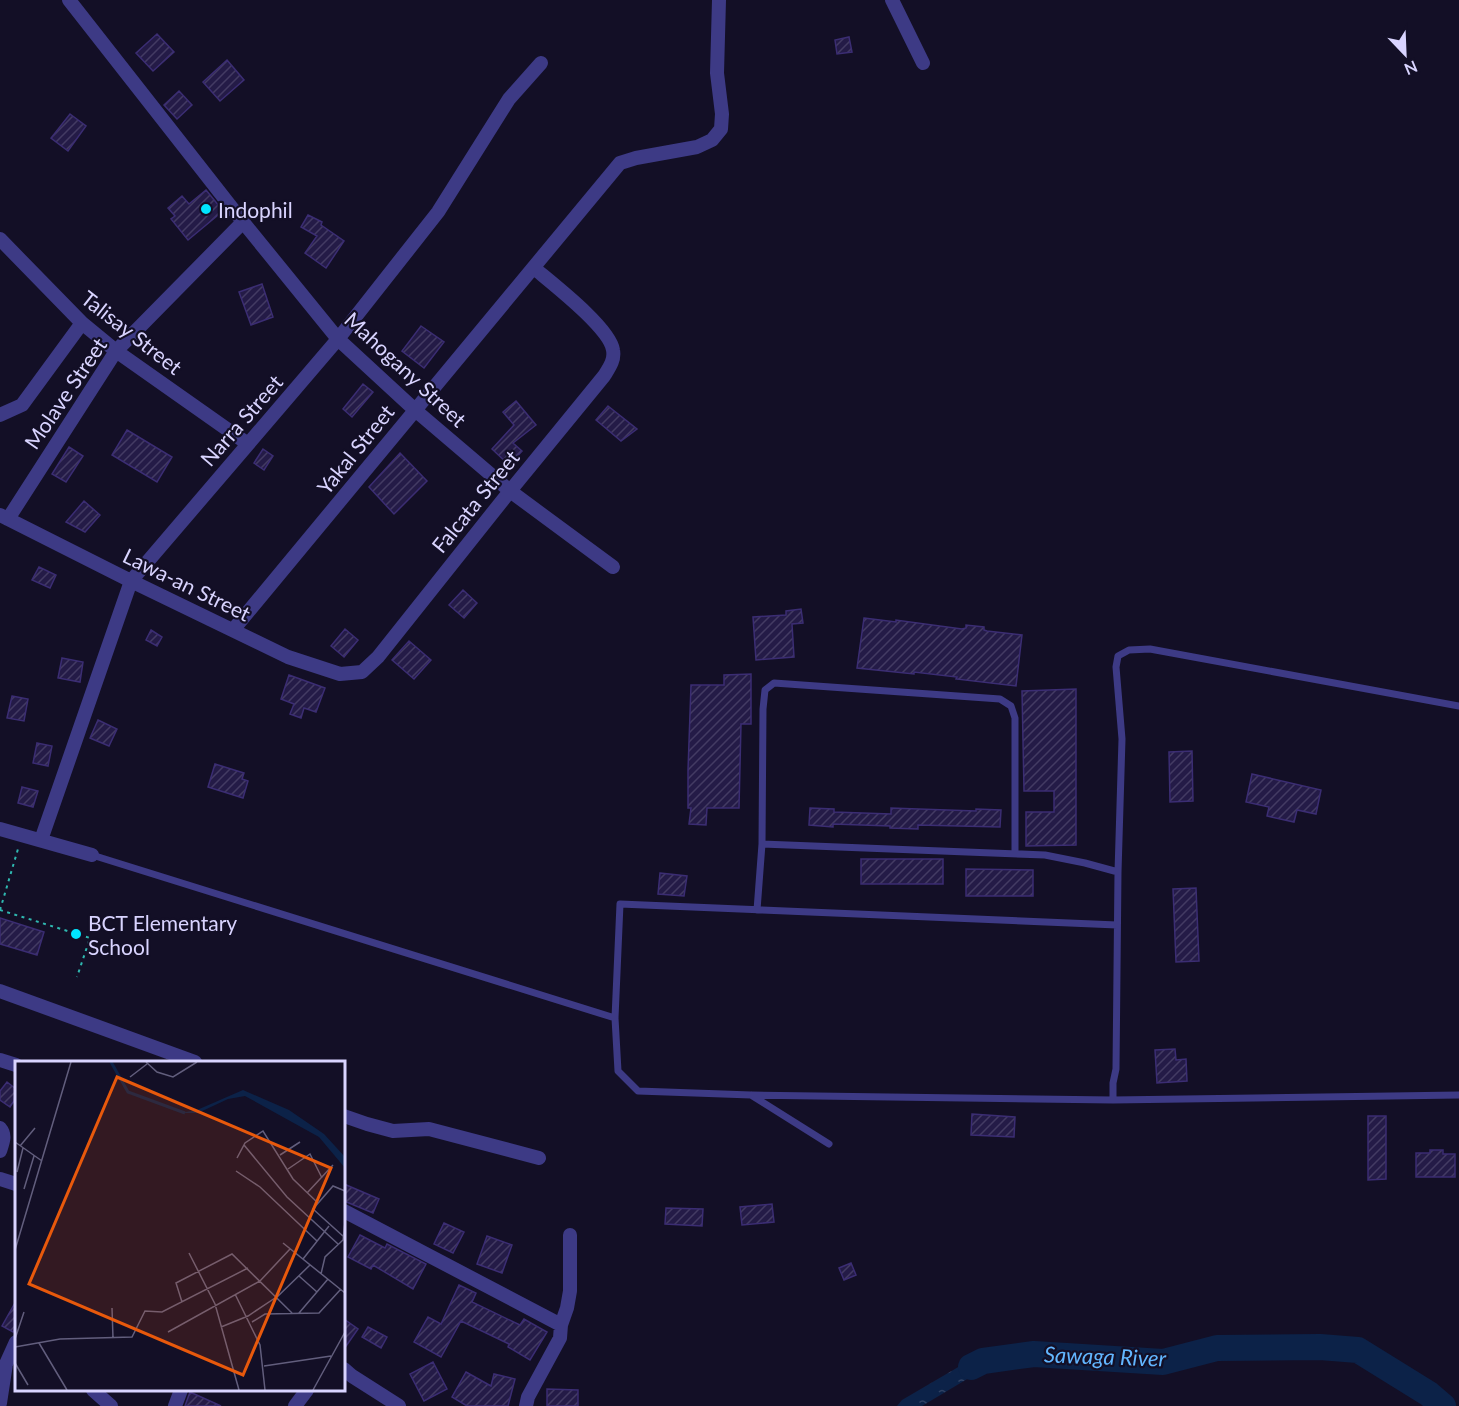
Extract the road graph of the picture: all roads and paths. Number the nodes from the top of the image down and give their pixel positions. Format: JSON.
{"nodes":[{"id":1,"x":69,"y":0,"type":"edge"},
{"id":2,"x":719,"y":0,"type":"edge"},
{"id":3,"x":892,"y":0,"type":"edge"},
{"id":4,"x":541,"y":63,"type":"dead end"},
{"id":5,"x":923,"y":63,"type":"dead end"},
{"id":6,"x":243,"y":222,"type":"junction"},
{"id":7,"x":0,"y":239,"type":"edge"},
{"id":8,"x":534,"y":268,"type":"junction"},
{"id":9,"x":81,"y":323,"type":"junction"},
{"id":10,"x":338,"y":339,"type":"junction"},
{"id":11,"x":116,"y":351,"type":"junction"},
{"id":12,"x":415,"y":410,"type":"junction"},
{"id":13,"x":0,"y":415,"type":"edge"},
{"id":14,"x":248,"y":444,"type":"junction"},
{"id":15,"x":510,"y":491,"type":"junction"},
{"id":16,"x":2,"y":517,"type":"edge"},
{"id":17,"x":612,"y":567,"type":"dead end"},
{"id":18,"x":131,"y":581,"type":"junction"},
{"id":19,"x":233,"y":630,"type":"junction"},
{"id":20,"x":362,"y":672,"type":"joint"},
{"id":21,"x":1459,"y":706,"type":"edge"},
{"id":22,"x":0,"y":829,"type":"edge"},
{"id":23,"x":22,"y":835,"type":"junction"},
{"id":24,"x":41,"y":840,"type":"junction"},
{"id":25,"x":762,"y":844,"type":"junction"},
{"id":26,"x":1015,"y":854,"type":"junction"},
{"id":27,"x":93,"y":855,"type":"joint"},
{"id":28,"x":1118,"y":872,"type":"junction"},
{"id":29,"x":0,"y":910,"type":"edge"},
{"id":30,"x":757,"y":910,"type":"junction"},
{"id":31,"x":1117,"y":925,"type":"junction"},
{"id":32,"x":77,"y":977,"type":"dead end"},
{"id":33,"x":0,"y":991,"type":"edge"},
{"id":34,"x":615,"y":1018,"type":"junction"},
{"id":35,"x":0,"y":1060,"type":"edge"},
{"id":36,"x":192,"y":1061,"type":"edge"},
{"id":37,"x":15,"y":1065,"type":"edge"},
{"id":38,"x":751,"y":1095,"type":"junction"},
{"id":39,"x":1459,"y":1095,"type":"edge"},
{"id":40,"x":1113,"y":1100,"type":"junction"},
{"id":41,"x":345,"y":1116,"type":"edge"},
{"id":42,"x":0,"y":1128,"type":"edge"},
{"id":43,"x":828,"y":1144,"type":"dead end"},
{"id":44,"x":0,"y":1151,"type":"edge"},
{"id":45,"x":539,"y":1158,"type":"dead end"},
{"id":46,"x":0,"y":1179,"type":"edge"},
{"id":47,"x":15,"y":1185,"type":"edge"},
{"id":48,"x":345,"y":1212,"type":"edge"},
{"id":49,"x":570,"y":1235,"type":"dead end"},
{"id":50,"x":561,"y":1325,"type":"junction"},
{"id":51,"x":15,"y":1344,"type":"edge"},
{"id":52,"x":345,"y":1370,"type":"edge"},
{"id":53,"x":95,"y":1391,"type":"edge"},
{"id":54,"x":180,"y":1391,"type":"edge"},
{"id":55,"x":306,"y":1391,"type":"edge"},
{"id":56,"x":0,"y":1403,"type":"edge"},
{"id":57,"x":111,"y":1406,"type":"edge"},
{"id":58,"x":175,"y":1406,"type":"edge"},
{"id":59,"x":295,"y":1406,"type":"edge"},
{"id":60,"x":399,"y":1406,"type":"edge"},
{"id":61,"x":526,"y":1406,"type":"edge"}],
"edges":[{"from":1,"to":6,"type":"street","name":"Mahogany Street"},
{"from":2,"to":8,"type":"street","name":"Yakal Street"},
{"from":3,"to":5,"type":"street"},
{"from":4,"to":10,"type":"street","name":"Narra Street"},
{"from":6,"to":10,"type":"street","name":"Mahogany Street"},
{"from":6,"to":11,"type":"street","name":"Molave Street"},
{"from":7,"to":9,"type":"street","name":"Talisay Street"},
{"from":8,"to":12,"type":"street","name":"Yakal Street"},
{"from":8,"to":15,"type":"street","name":"Falcata Street"},
{"from":9,"to":11,"type":"street","name":"Talisay Street"},
{"from":9,"to":13,"type":"street"},
{"from":10,"to":12,"type":"street","name":"Mahogany Street"},
{"from":10,"to":14,"type":"street","name":"Narra Street"},
{"from":11,"to":14,"type":"street","name":"Talisay Street"},
{"from":11,"to":16,"type":"street","name":"Molave Street"},
{"from":12,"to":15,"type":"street","name":"Mahogany Street"},
{"from":12,"to":19,"type":"street","name":"Yakal Street"},
{"from":14,"to":18,"type":"street","name":"Narra Street"},
{"from":15,"to":17,"type":"street","name":"Mahogany Street"},
{"from":15,"to":20,"type":"street","name":"Falcata Street"},
{"from":16,"to":18,"type":"street","name":"Lawa-an Street"},
{"from":18,"to":19,"type":"street","name":"Lawa-an Street"},
{"from":18,"to":24,"type":"street","name":"Narra Street"},
{"from":19,"to":20,"type":"street","name":"Lawa-an Street"},
{"from":21,"to":28,"type":"lane"},
{"from":22,"to":23,"type":"street"},
{"from":23,"to":24,"type":"street"},
{"from":23,"to":29,"type":"path"},
{"from":24,"to":27,"type":"street"},
{"from":25,"to":26,"type":"lane"},
{"from":25,"to":26,"type":"lane"},
{"from":25,"to":30,"type":"lane"},
{"from":26,"to":28,"type":"lane"},
{"from":27,"to":34,"type":"lane"},
{"from":28,"to":31,"type":"lane"},
{"from":29,"to":32,"type":"path"},
{"from":30,"to":31,"type":"lane"},
{"from":30,"to":34,"type":"lane"},
{"from":31,"to":40,"type":"lane"},
{"from":33,"to":36,"type":"street"},
{"from":34,"to":38,"type":"lane"},
{"from":35,"to":37,"type":"street"},
{"from":38,"to":40,"type":"lane"},
{"from":38,"to":43,"type":"lane"},
{"from":39,"to":40,"type":"lane"},
{"from":41,"to":45,"type":"street"},
{"from":42,"to":44,"type":"street"},
{"from":46,"to":47,"type":"street"},
{"from":48,"to":50,"type":"street"},
{"from":49,"to":50,"type":"street"},
{"from":50,"to":61,"type":"street"},
{"from":51,"to":56,"type":"street"},
{"from":52,"to":60,"type":"street"},
{"from":53,"to":57,"type":"street"},
{"from":54,"to":58,"type":"street"},
{"from":55,"to":59,"type":"street"}]}
